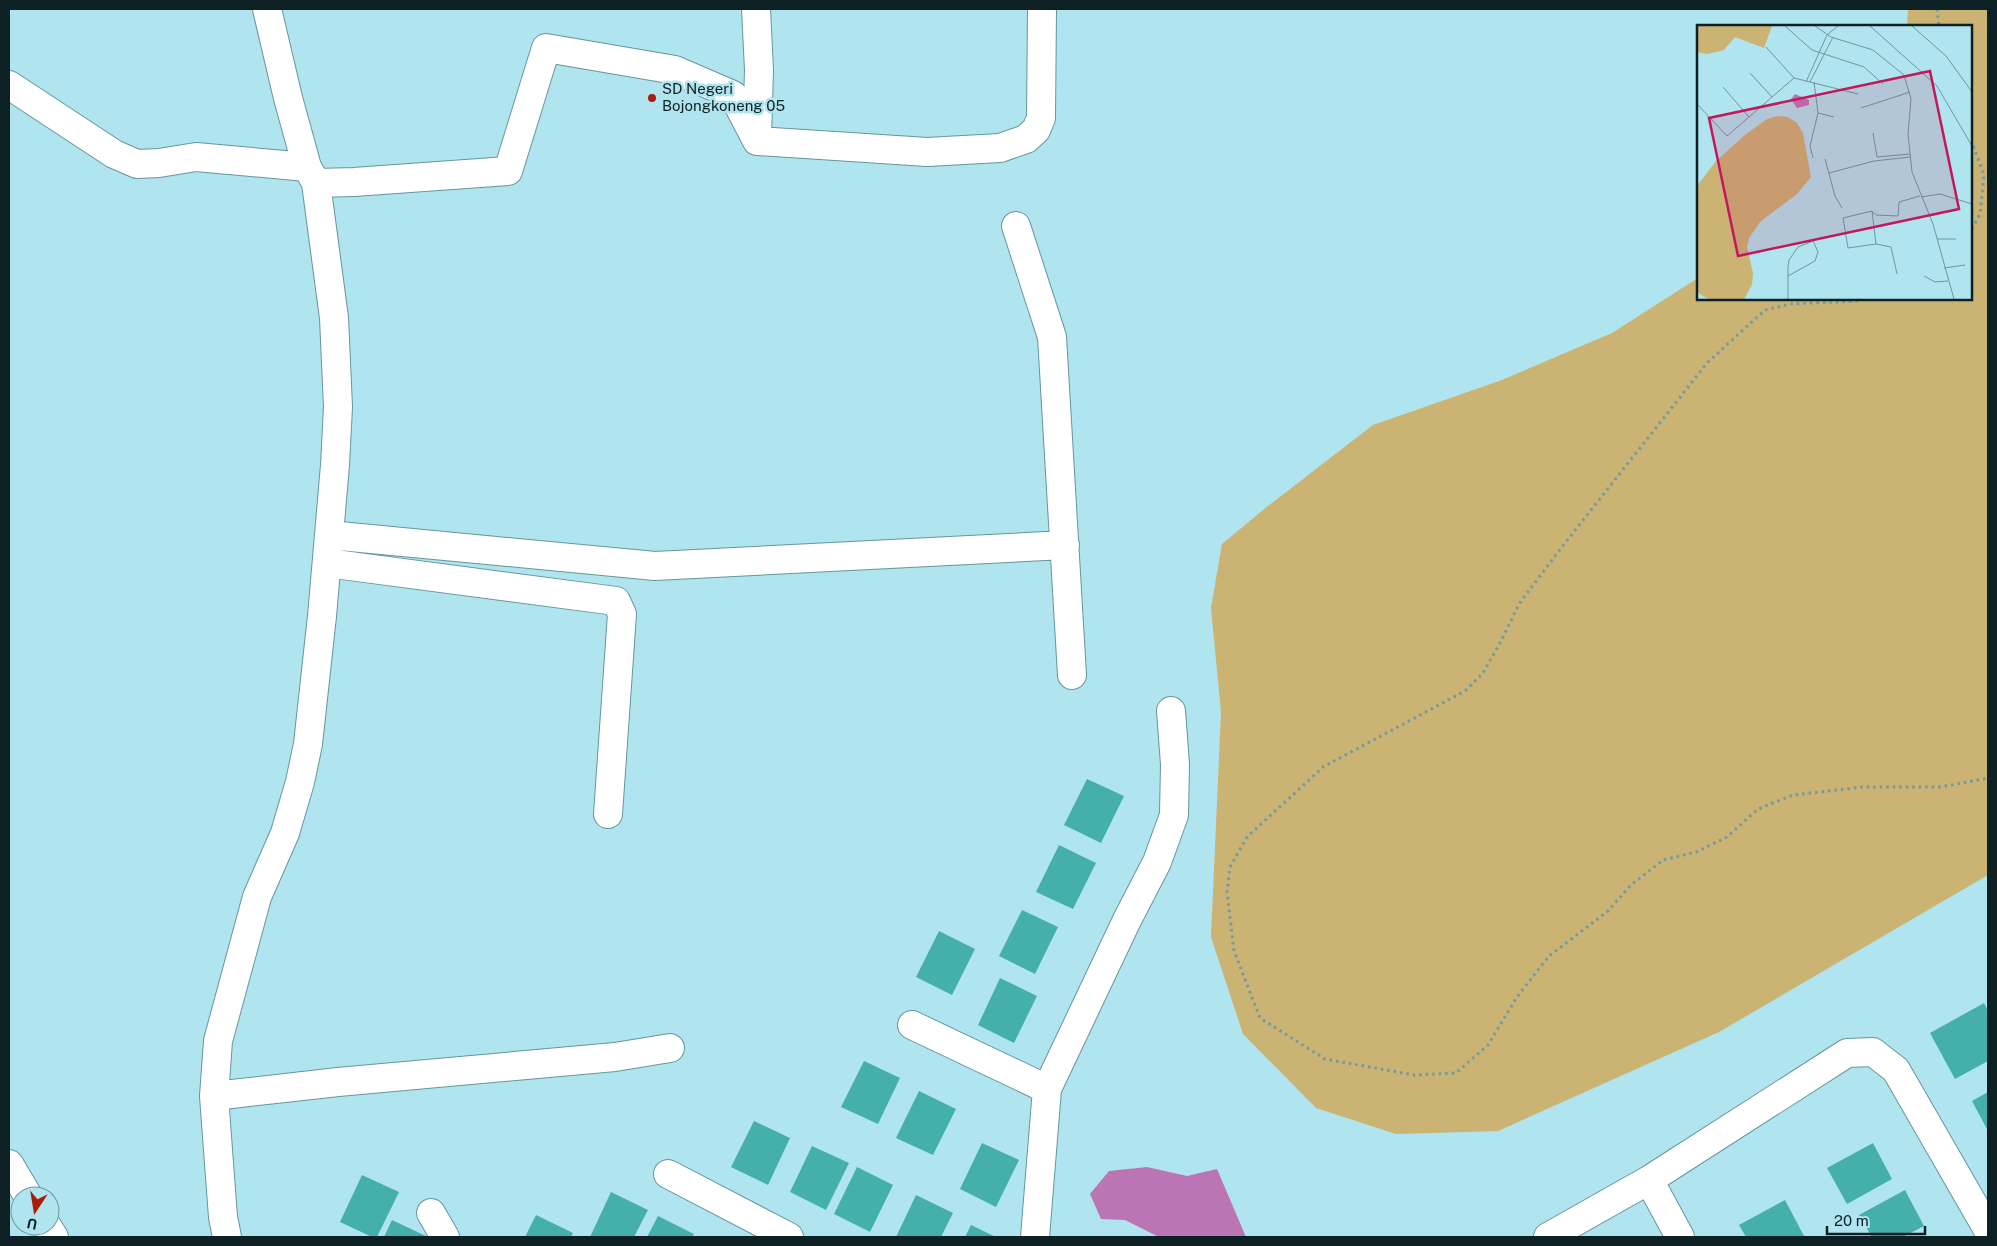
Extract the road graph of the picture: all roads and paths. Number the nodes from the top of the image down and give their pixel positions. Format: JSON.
{"nodes":[{"id":1,"x":267,"y":9,"type":"edge"},
{"id":2,"x":756,"y":9,"type":"edge"},
{"id":3,"x":1042,"y":9,"type":"edge"},
{"id":4,"x":1937,"y":9,"type":"edge"},
{"id":5,"x":1939,"y":25,"type":"edge"},
{"id":6,"x":9,"y":85,"type":"edge"},
{"id":7,"x":757,"y":141,"type":"junction"},
{"id":8,"x":1972,"y":143,"type":"edge"},
{"id":9,"x":312,"y":175,"type":"junction"},
{"id":10,"x":1016,"y":226,"type":"dead end"},
{"id":11,"x":1972,"y":229,"type":"edge"},
{"id":12,"x":1858,"y":300,"type":"edge"},
{"id":13,"x":329,"y":535,"type":"junction"},
{"id":14,"x":1065,"y":545,"type":"junction"},
{"id":15,"x":327,"y":562,"type":"junction"},
{"id":16,"x":1072,"y":675,"type":"dead end"},
{"id":17,"x":1171,"y":711,"type":"dead end"},
{"id":18,"x":1988,"y":778,"type":"edge"},
{"id":19,"x":608,"y":814,"type":"dead end"},
{"id":20,"x":912,"y":1025,"type":"dead end"},
{"id":21,"x":670,"y":1048,"type":"dead end"},
{"id":22,"x":1047,"y":1089,"type":"junction"},
{"id":23,"x":214,"y":1096,"type":"junction"},
{"id":24,"x":9,"y":1164,"type":"edge"},
{"id":25,"x":668,"y":1174,"type":"dead end"},
{"id":26,"x":1649,"y":1180,"type":"junction"},
{"id":27,"x":22,"y":1186,"type":"edge"},
{"id":28,"x":431,"y":1213,"type":"dead end"},
{"id":29,"x":1988,"y":1230,"type":"edge"},
{"id":30,"x":227,"y":1237,"type":"edge"},
{"id":31,"x":445,"y":1237,"type":"edge"},
{"id":32,"x":789,"y":1237,"type":"edge"},
{"id":33,"x":1035,"y":1237,"type":"edge"},
{"id":34,"x":1548,"y":1237,"type":"edge"},
{"id":35,"x":1680,"y":1237,"type":"edge"}],
"edges":[{"from":1,"to":9,"type":"street"},
{"from":2,"to":7,"type":"street"},
{"from":3,"to":7,"type":"street"},
{"from":4,"to":5,"type":"path"},
{"from":6,"to":9,"type":"street"},
{"from":7,"to":9,"type":"street"},
{"from":8,"to":11,"type":"path"},
{"from":9,"to":13,"type":"street"},
{"from":10,"to":14,"type":"street"},
{"from":12,"to":18,"type":"path"},
{"from":13,"to":14,"type":"street"},
{"from":13,"to":15,"type":"street"},
{"from":14,"to":16,"type":"street"},
{"from":15,"to":19,"type":"street"},
{"from":15,"to":23,"type":"street"},
{"from":17,"to":22,"type":"street"},
{"from":20,"to":22,"type":"street"},
{"from":21,"to":23,"type":"street"},
{"from":22,"to":33,"type":"street"},
{"from":23,"to":30,"type":"street"},
{"from":24,"to":27,"type":"street"},
{"from":25,"to":32,"type":"street"},
{"from":26,"to":29,"type":"street"},
{"from":26,"to":34,"type":"street"},
{"from":26,"to":35,"type":"street"},
{"from":28,"to":31,"type":"street"}]}
